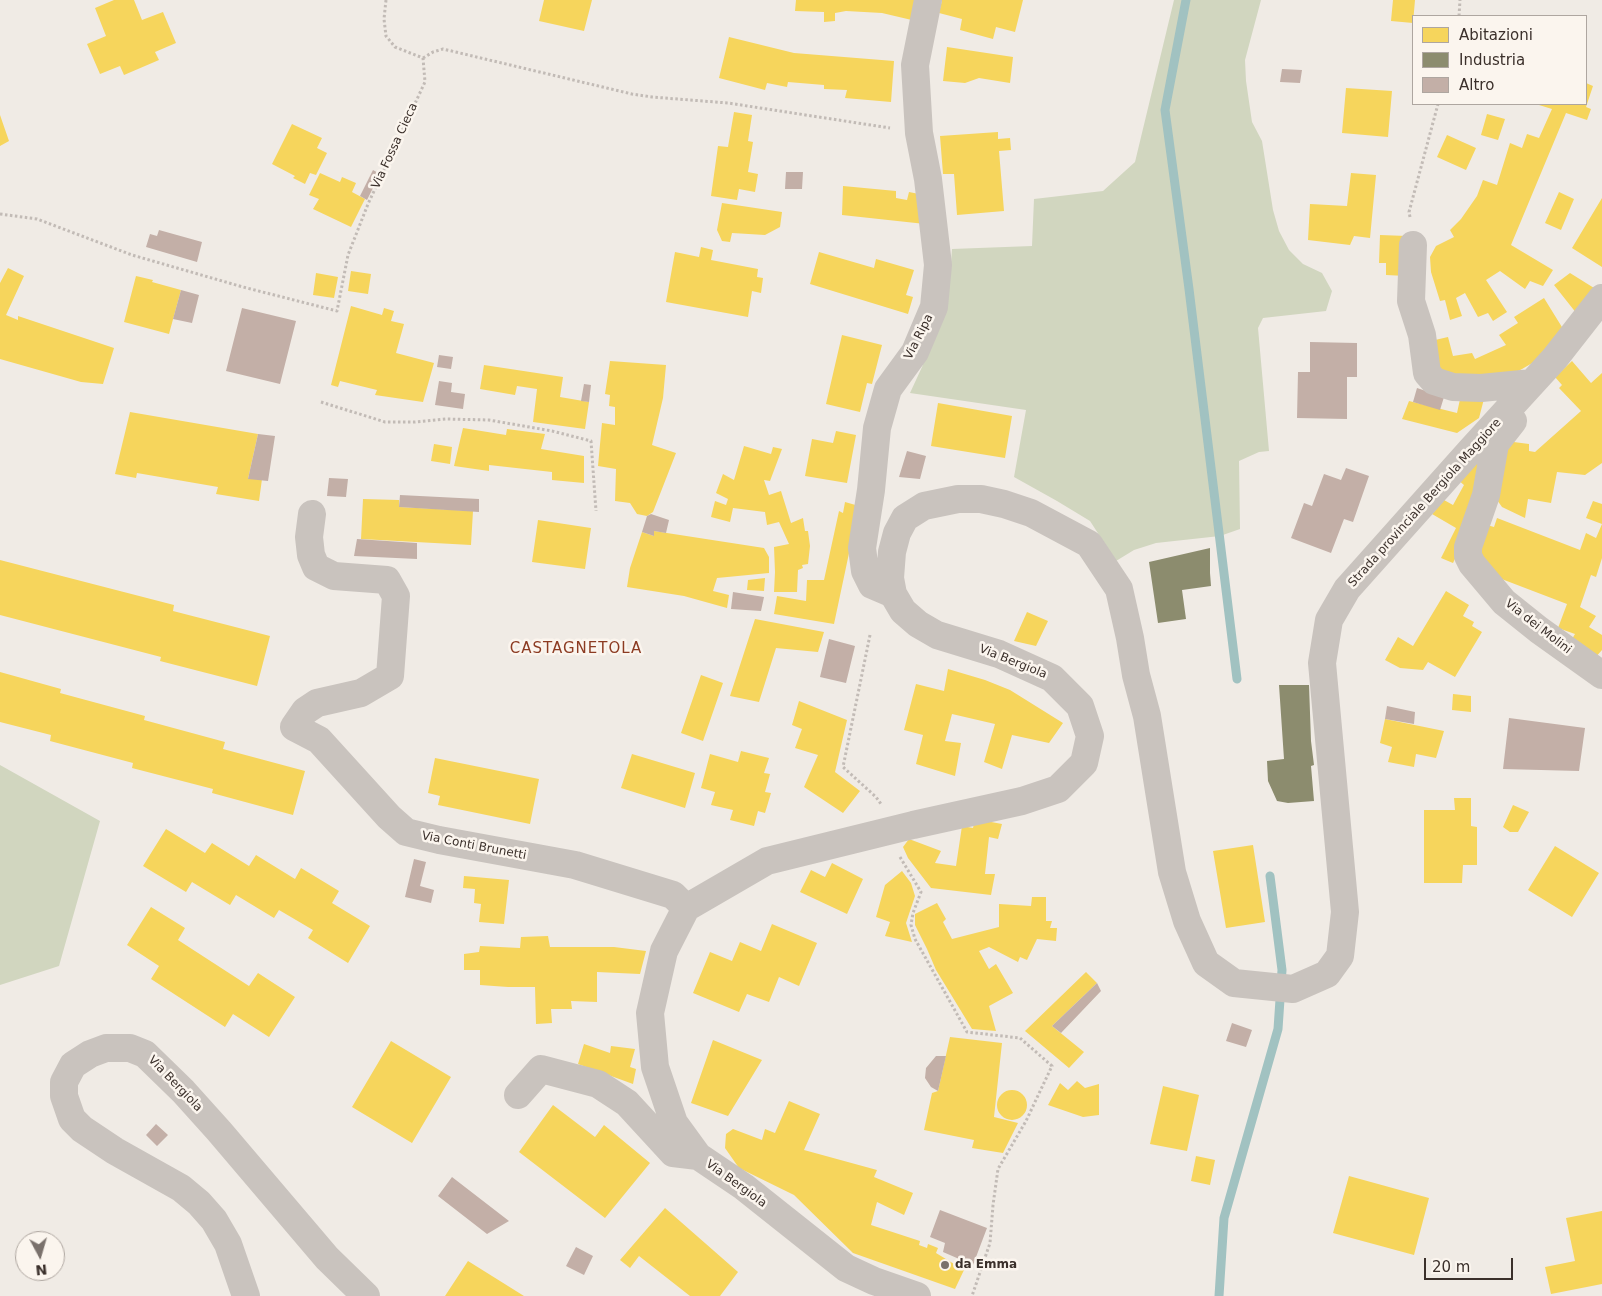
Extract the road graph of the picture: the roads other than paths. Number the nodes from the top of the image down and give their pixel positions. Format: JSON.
{"nodes":[{"id":1,"x":928,"y":0,"type":"edge"},
{"id":2,"x":1413,"y":245,"type":"road end"},
{"id":3,"x":1602,"y":298,"type":"edge"},
{"id":4,"x":1532,"y":383,"type":"junction"},
{"id":5,"x":312,"y":514,"type":"dead end"},
{"id":6,"x":893,"y":594,"type":"junction"},
{"id":7,"x":1602,"y":675,"type":"edge"},
{"id":8,"x":686,"y":908,"type":"junction"},
{"id":9,"x":518,"y":1095,"type":"dead end"},
{"id":10,"x":698,"y":1156,"type":"junction"},
{"id":11,"x":246,"y":1296,"type":"edge"},
{"id":12,"x":366,"y":1296,"type":"edge"},
{"id":13,"x":917,"y":1296,"type":"edge"}],
"edges":[{"from":1,"to":6,"type":"street","name":"Via Ripa"},
{"from":2,"to":4,"type":"street"},
{"from":3,"to":4,"type":"street","name":"Strada provinciale Bergiola Maggiore"},
{"from":4,"to":6,"type":"street","name":"Strada provinciale Bergiola Maggiore"},
{"from":4,"to":7,"type":"street","name":"Via dei Molini"},
{"from":5,"to":8,"type":"street","name":"Via Conti Brunetti"},
{"from":6,"to":8,"type":"street","name":"Via Bergiola"},
{"from":8,"to":10,"type":"street","name":"Via Bergiola"},
{"from":9,"to":10,"type":"street"},
{"from":10,"to":13,"type":"street","name":"Via Bergiola"},
{"from":11,"to":12,"type":"street","name":"Via Bergiola"}]}
